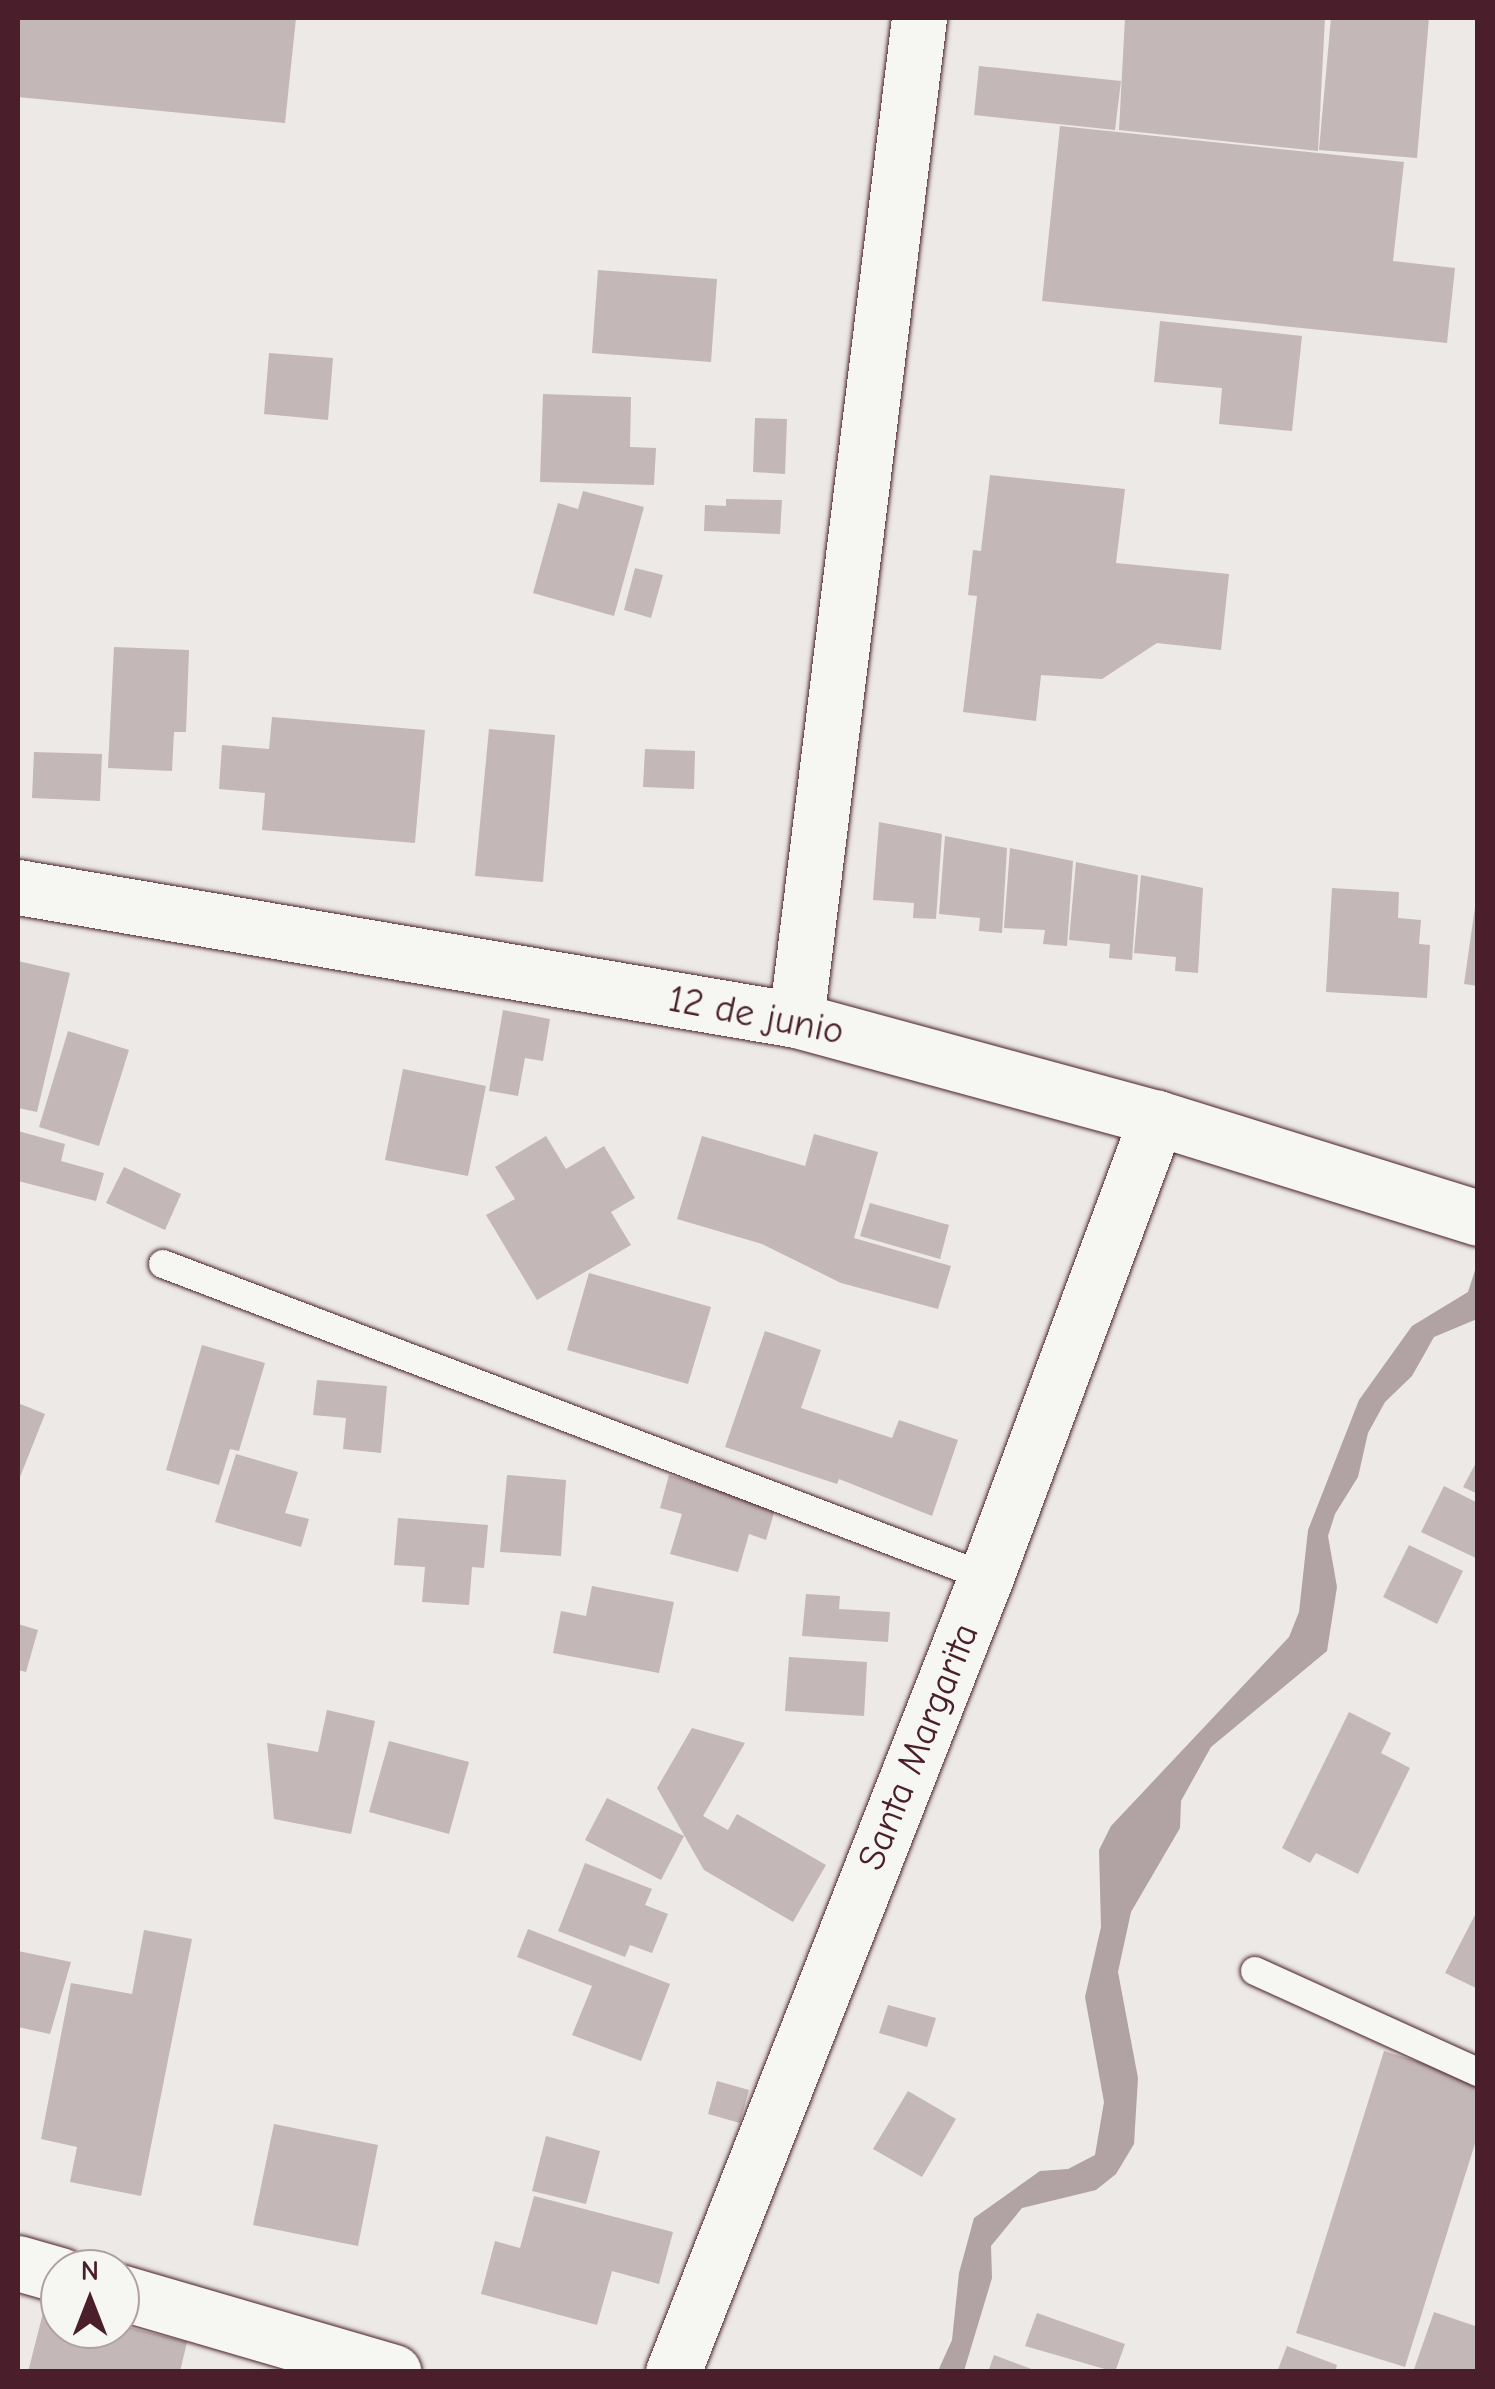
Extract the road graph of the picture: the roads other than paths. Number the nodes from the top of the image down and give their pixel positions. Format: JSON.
{"nodes":[{"id":1,"x":919,"y":18,"type":"edge"},
{"id":2,"x":18,"y":887,"type":"edge"},
{"id":3,"x":796,"y":1020,"type":"junction"},
{"id":4,"x":1157,"y":1118,"type":"junction"},
{"id":5,"x":1478,"y":1218,"type":"edge"},
{"id":6,"x":163,"y":1264,"type":"dead end"},
{"id":7,"x":986,"y":1577,"type":"junction"},
{"id":8,"x":1255,"y":1971,"type":"dead end"},
{"id":9,"x":1478,"y":2072,"type":"edge"},
{"id":10,"x":140,"y":2298,"type":"edge"},
{"id":11,"x":394,"y":2372,"type":"edge"},
{"id":12,"x":673,"y":2372,"type":"edge"}],
"edges":[{"from":1,"to":3,"type":"street"},
{"from":2,"to":3,"type":"street","name":"12 de junio"},
{"from":3,"to":4,"type":"street","name":"12 de junio"},
{"from":4,"to":5,"type":"street","name":"12 de junio"},
{"from":4,"to":7,"type":"street","name":"Santa Margarita"},
{"from":6,"to":7,"type":"lane"},
{"from":7,"to":12,"type":"street","name":"Santa Margarita"},
{"from":8,"to":9,"type":"lane"},
{"from":10,"to":11,"type":"street"}]}
